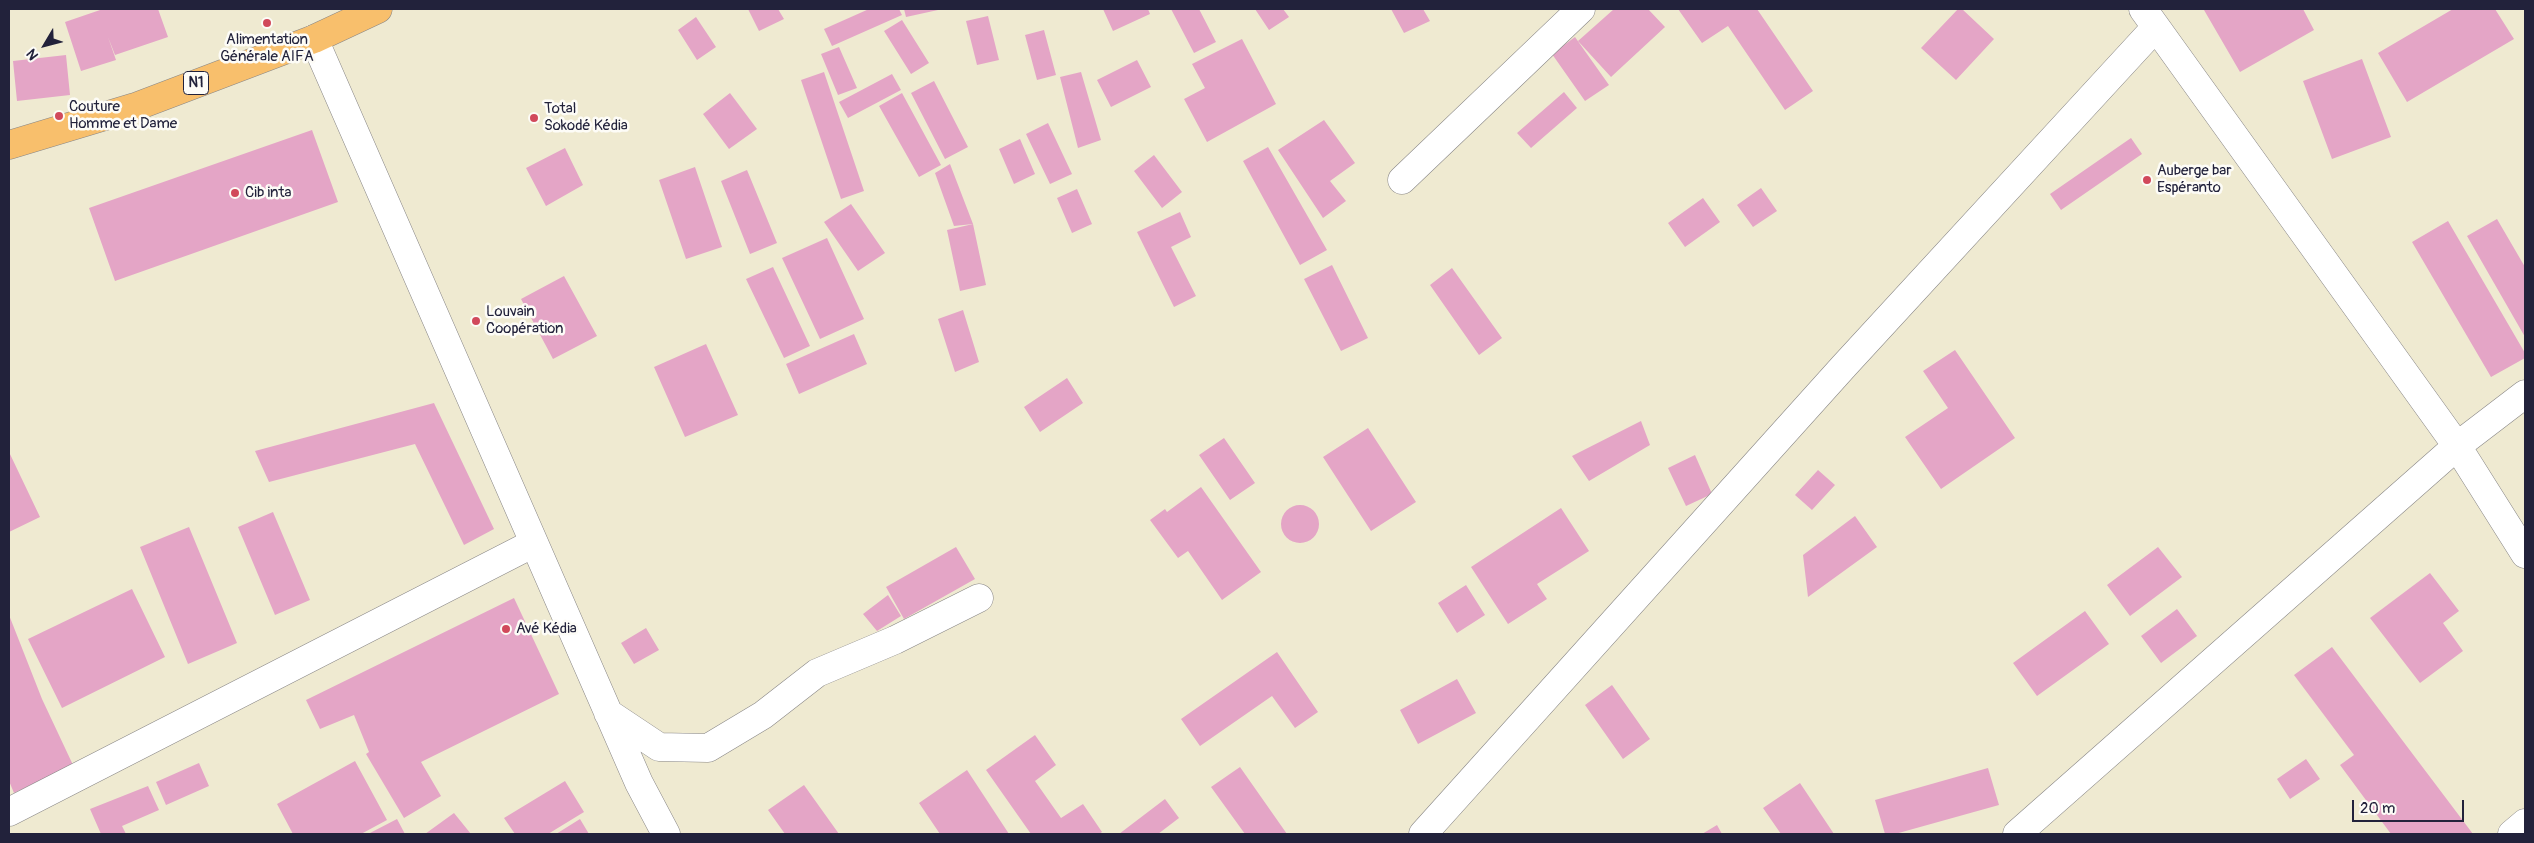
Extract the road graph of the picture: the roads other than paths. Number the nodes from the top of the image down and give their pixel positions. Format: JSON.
{"nodes":[{"id":1,"x":378,"y":9,"type":"edge"},
{"id":2,"x":1581,"y":9,"type":"edge"},
{"id":3,"x":2150,"y":18,"type":"edge"},
{"id":4,"x":314,"y":39,"type":"junction"},
{"id":5,"x":9,"y":145,"type":"edge"},
{"id":6,"x":1402,"y":180,"type":"dead end"},
{"id":7,"x":2525,"y":394,"type":"edge"},
{"id":8,"x":2456,"y":446,"type":"junction"},
{"id":9,"x":534,"y":543,"type":"junction"},
{"id":10,"x":2525,"y":554,"type":"edge"},
{"id":11,"x":979,"y":598,"type":"dead end"},
{"id":12,"x":608,"y":713,"type":"junction"},
{"id":13,"x":9,"y":812,"type":"edge"},
{"id":14,"x":2525,"y":823,"type":"edge"},
{"id":15,"x":666,"y":834,"type":"edge"},
{"id":16,"x":1423,"y":834,"type":"edge"},
{"id":17,"x":2017,"y":834,"type":"edge"},
{"id":18,"x":2512,"y":834,"type":"edge"}],
"edges":[{"from":1,"to":4,"type":"highway","number":"N1"},
{"from":2,"to":6,"type":"street"},
{"from":3,"to":8,"type":"street"},
{"from":3,"to":16,"type":"street"},
{"from":4,"to":5,"type":"highway","number":"N1"},
{"from":4,"to":9,"type":"street"},
{"from":7,"to":8,"type":"street"},
{"from":8,"to":10,"type":"street"},
{"from":8,"to":17,"type":"street"},
{"from":9,"to":12,"type":"street"},
{"from":9,"to":13,"type":"street"},
{"from":11,"to":12,"type":"street"},
{"from":12,"to":15,"type":"street"},
{"from":14,"to":18,"type":"street"}]}
